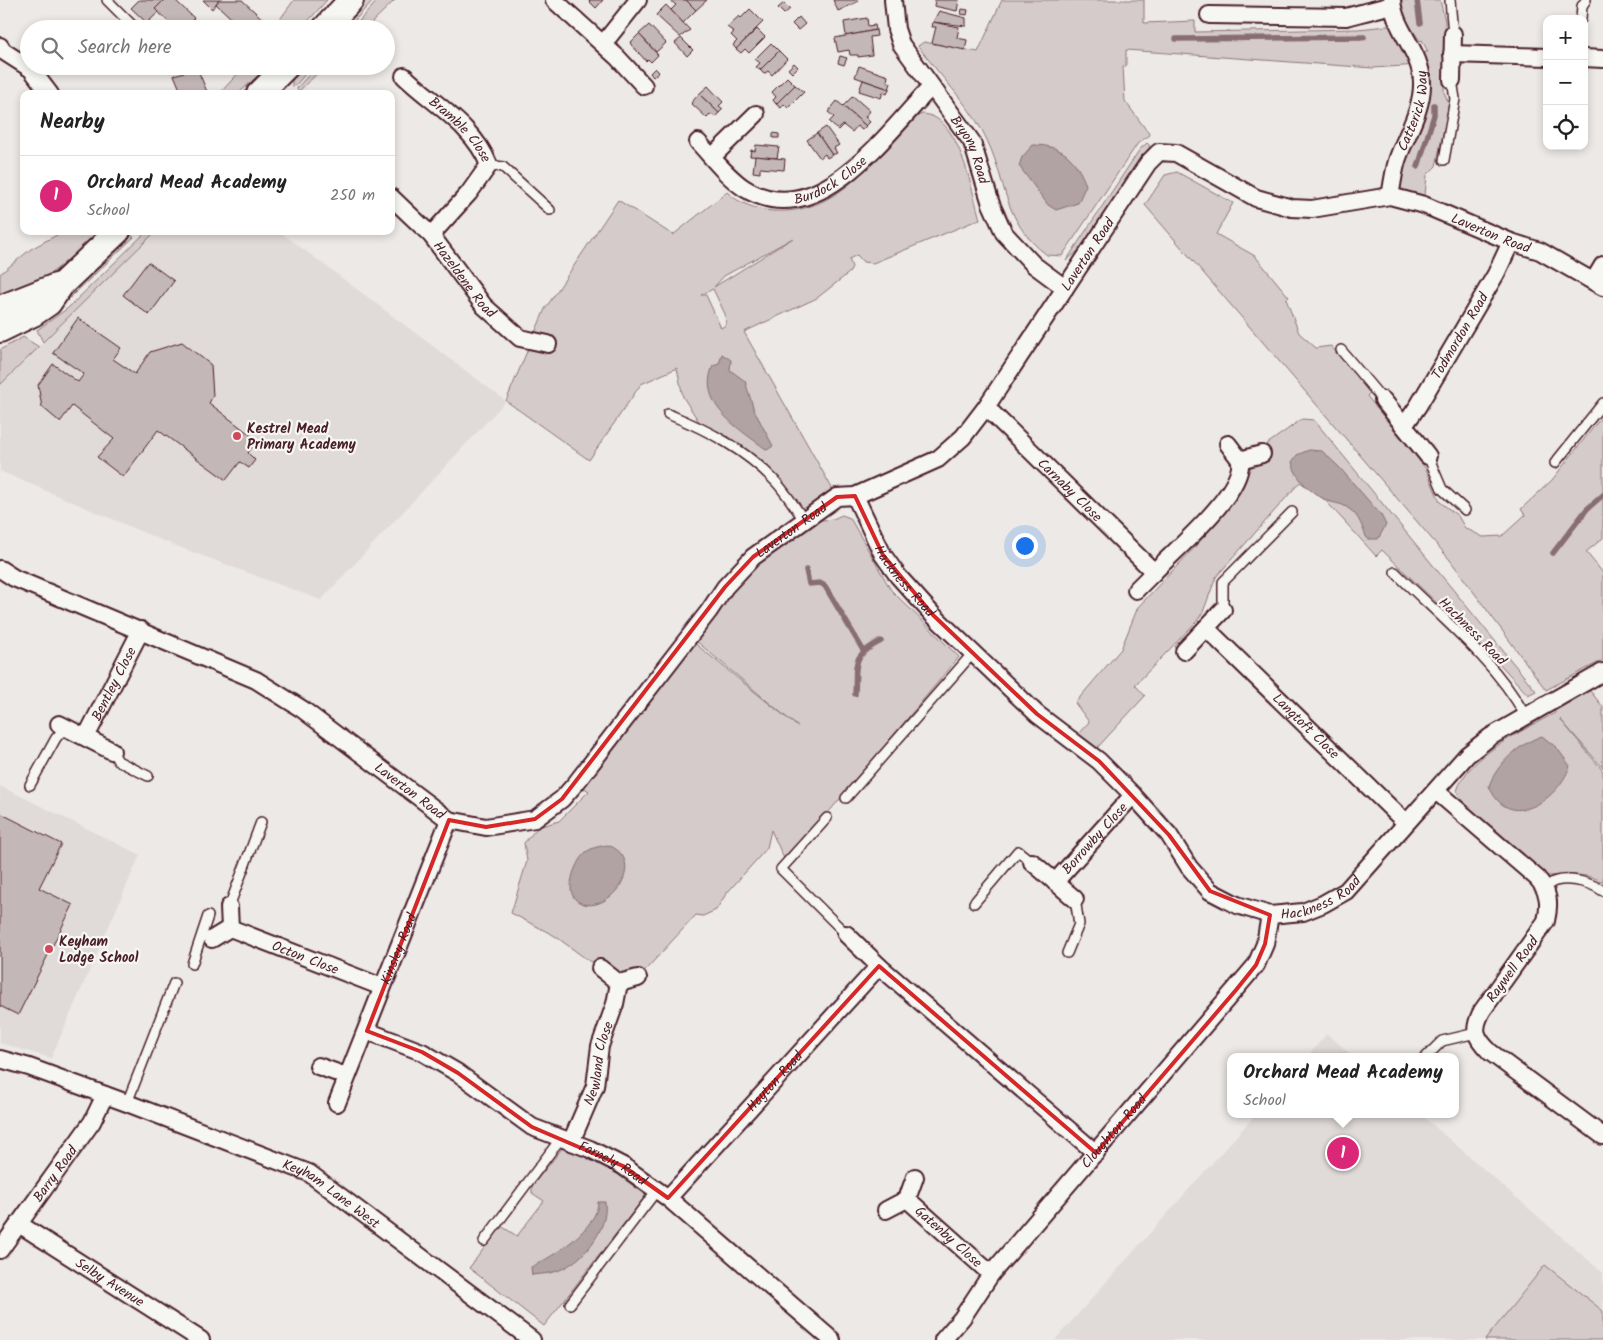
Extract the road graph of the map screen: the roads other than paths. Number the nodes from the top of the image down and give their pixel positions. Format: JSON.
{"nodes":[{"id":1,"x":107,"y":0,"type":"edge"},
{"id":2,"x":350,"y":0,"type":"edge"},
{"id":3,"x":554,"y":0,"type":"edge"},
{"id":4,"x":638,"y":0,"type":"edge"},
{"id":5,"x":893,"y":0,"type":"edge"},
{"id":6,"x":1450,"y":0,"type":"edge"},
{"id":7,"x":1586,"y":0,"type":"edge"},
{"id":8,"x":1392,"y":3,"type":"edge"},
{"id":9,"x":1209,"y":15,"type":"dead end"},
{"id":10,"x":1581,"y":15,"type":"edge"},
{"id":11,"x":127,"y":20,"type":"edge"},
{"id":12,"x":332,"y":20,"type":"edge"},
{"id":13,"x":1453,"y":34,"type":"joint"},
{"id":14,"x":603,"y":44,"type":"junction"},
{"id":15,"x":1,"y":50,"type":"edge"},
{"id":16,"x":1452,"y":54,"type":"junction"},
{"id":17,"x":1543,"y":57,"type":"edge"},
{"id":18,"x":1588,"y":58,"type":"edge"},
{"id":19,"x":1603,"y":59,"type":"edge"},
{"id":20,"x":20,"y":62,"type":"edge"},
{"id":21,"x":36,"y":75,"type":"edge"},
{"id":22,"x":281,"y":75,"type":"edge"},
{"id":23,"x":404,"y":76,"type":"dead end"},
{"id":24,"x":1452,"y":80,"type":"joint"},
{"id":25,"x":644,"y":86,"type":"dead end"},
{"id":26,"x":931,"y":87,"type":"junction"},
{"id":27,"x":47,"y":90,"type":"edge"},
{"id":28,"x":270,"y":90,"type":"edge"},
{"id":29,"x":756,"y":114,"type":"dead end"},
{"id":30,"x":698,"y":142,"type":"dead end"},
{"id":31,"x":712,"y":157,"type":"junction"},
{"id":32,"x":1444,"y":160,"type":"dead end"},
{"id":33,"x":489,"y":165,"type":"junction"},
{"id":34,"x":1390,"y":196,"type":"junction"},
{"id":35,"x":395,"y":201,"type":"edge"},
{"id":36,"x":550,"y":210,"type":"dead end"},
{"id":37,"x":114,"y":235,"type":"edge"},
{"id":38,"x":431,"y":235,"type":"junction"},
{"id":39,"x":1511,"y":242,"type":"junction"},
{"id":40,"x":1603,"y":265,"type":"edge"},
{"id":41,"x":62,"y":284,"type":"junction"},
{"id":42,"x":1598,"y":284,"type":"edge"},
{"id":43,"x":1065,"y":288,"type":"junction"},
{"id":44,"x":0,"y":308,"type":"edge"},
{"id":45,"x":0,"y":330,"type":"edge"},
{"id":46,"x":548,"y":344,"type":"dead end"},
{"id":47,"x":1341,"y":350,"type":"dead end"},
{"id":48,"x":1383,"y":400,"type":"joint"},
{"id":49,"x":1603,"y":403,"type":"edge"},
{"id":50,"x":986,"y":406,"type":"junction"},
{"id":51,"x":668,"y":414,"type":"dead end"},
{"id":52,"x":1404,"y":426,"type":"junction"},
{"id":53,"x":1228,"y":444,"type":"dead end"},
{"id":54,"x":1262,"y":454,"type":"dead end"},
{"id":55,"x":1428,"y":456,"type":"joint"},
{"id":56,"x":1240,"y":460,"type":"junction"},
{"id":57,"x":1555,"y":462,"type":"dead end"},
{"id":58,"x":855,"y":496,"type":"junction"},
{"id":59,"x":1465,"y":510,"type":"dead end"},
{"id":60,"x":1292,"y":512,"type":"dead end"},
{"id":61,"x":804,"y":520,"type":"junction"},
{"id":62,"x":0,"y":569,"type":"edge"},
{"id":63,"x":1154,"y":572,"type":"junction"},
{"id":64,"x":1395,"y":572,"type":"dead end"},
{"id":65,"x":1136,"y":590,"type":"dead end"},
{"id":66,"x":1223,"y":610,"type":"joint"},
{"id":67,"x":1206,"y":628,"type":"junction"},
{"id":68,"x":141,"y":630,"type":"junction"},
{"id":69,"x":1184,"y":651,"type":"dead end"},
{"id":70,"x":972,"y":653,"type":"junction"},
{"id":71,"x":1601,"y":677,"type":"edge"},
{"id":72,"x":1526,"y":715,"type":"junction"},
{"id":73,"x":62,"y":725,"type":"joint"},
{"id":74,"x":86,"y":737,"type":"junction"},
{"id":75,"x":112,"y":751,"type":"joint"},
{"id":76,"x":148,"y":776,"type":"dead end"},
{"id":77,"x":30,"y":785,"type":"dead end"},
{"id":78,"x":1436,"y":791,"type":"junction"},
{"id":79,"x":1133,"y":795,"type":"junction"},
{"id":80,"x":846,"y":798,"type":"dead end"},
{"id":81,"x":827,"y":818,"type":"dead end"},
{"id":82,"x":449,"y":820,"type":"junction"},
{"id":83,"x":262,"y":822,"type":"dead end"},
{"id":84,"x":1406,"y":824,"type":"junction"},
{"id":85,"x":1032,"y":862,"type":"joint"},
{"id":86,"x":1054,"y":882,"type":"junction"},
{"id":87,"x":1545,"y":887,"type":"junction"},
{"id":88,"x":1603,"y":891,"type":"edge"},
{"id":89,"x":1075,"y":900,"type":"joint"},
{"id":90,"x":974,"y":903,"type":"dead end"},
{"id":91,"x":229,"y":907,"type":"joint"},
{"id":92,"x":1270,"y":915,"type":"junction"},
{"id":93,"x":208,"y":916,"type":"dead end"},
{"id":94,"x":230,"y":928,"type":"junction"},
{"id":95,"x":846,"y":934,"type":"joint"},
{"id":96,"x":206,"y":938,"type":"junction"},
{"id":97,"x":1067,"y":954,"type":"dead end"},
{"id":98,"x":192,"y":964,"type":"dead end"},
{"id":99,"x":879,"y":966,"type":"junction"},
{"id":100,"x":600,"y":968,"type":"dead end"},
{"id":101,"x":638,"y":978,"type":"dead end"},
{"id":102,"x":174,"y":983,"type":"dead end"},
{"id":103,"x":619,"y":983,"type":"junction"},
{"id":104,"x":382,"y":987,"type":"junction"},
{"id":105,"x":367,"y":1031,"type":"junction"},
{"id":106,"x":1476,"y":1033,"type":"junction"},
{"id":107,"x":1430,"y":1053,"type":"edge"},
{"id":108,"x":0,"y":1059,"type":"edge"},
{"id":109,"x":318,"y":1066,"type":"dead end"},
{"id":110,"x":346,"y":1076,"type":"junction"},
{"id":111,"x":105,"y":1095,"type":"junction"},
{"id":112,"x":128,"y":1103,"type":"junction"},
{"id":113,"x":337,"y":1103,"type":"dead end"},
{"id":114,"x":1603,"y":1136,"type":"edge"},
{"id":115,"x":566,"y":1140,"type":"junction"},
{"id":116,"x":1096,"y":1154,"type":"junction"},
{"id":117,"x":915,"y":1177,"type":"dead end"},
{"id":118,"x":663,"y":1194,"type":"junction"},
{"id":119,"x":907,"y":1199,"type":"junction"},
{"id":120,"x":886,"y":1210,"type":"dead end"},
{"id":121,"x":19,"y":1224,"type":"junction"},
{"id":122,"x":484,"y":1241,"type":"dead end"},
{"id":123,"x":0,"y":1250,"type":"edge"},
{"id":124,"x":991,"y":1274,"type":"junction"},
{"id":125,"x":570,"y":1304,"type":"dead end"},
{"id":126,"x":201,"y":1340,"type":"edge"},
{"id":127,"x":532,"y":1340,"type":"edge"},
{"id":128,"x":832,"y":1340,"type":"edge"},
{"id":129,"x":943,"y":1340,"type":"edge"}],
"edges":[{"from":1,"to":11,"type":"lane"},
{"from":2,"to":12,"type":"street"},
{"from":3,"to":14,"type":"street"},
{"from":4,"to":14,"type":"street"},
{"from":5,"to":26,"type":"street","name":"Bryony Road"},
{"from":6,"to":13,"type":"lane"},
{"from":7,"to":10,"type":"lane"},
{"from":8,"to":9,"type":"street"},
{"from":8,"to":34,"type":"street","name":"Catterick Way"},
{"from":13,"to":16,"type":"street"},
{"from":14,"to":25,"type":"street"},
{"from":15,"to":20,"type":"street"},
{"from":16,"to":17,"type":"street"},
{"from":16,"to":24,"type":"street"},
{"from":18,"to":19,"type":"street"},
{"from":21,"to":27,"type":"street"},
{"from":22,"to":28,"type":"street"},
{"from":23,"to":33,"type":"street","name":"Bramble Close"},
{"from":24,"to":32,"type":"lane"},
{"from":26,"to":31,"type":"street","name":"Burdock Close"},
{"from":26,"to":43,"type":"street","name":"Bryony Road"},
{"from":29,"to":31,"type":"street"},
{"from":30,"to":31,"type":"street","name":"Burdock Close"},
{"from":33,"to":36,"type":"lane"},
{"from":33,"to":38,"type":"street","name":"Bramble Close"},
{"from":34,"to":39,"type":"street","name":"Laverton Road"},
{"from":34,"to":43,"type":"street","name":"Laverton Road"},
{"from":35,"to":38,"type":"street","name":"Hazeldene Road"},
{"from":37,"to":41,"type":"street"},
{"from":38,"to":46,"type":"street","name":"Hazeldene Road"},
{"from":39,"to":42,"type":"street","name":"Laverton Road"},
{"from":39,"to":52,"type":"street","name":"Todmordon Road"},
{"from":40,"to":42,"type":"street"},
{"from":41,"to":44,"type":"street"},
{"from":41,"to":45,"type":"street"},
{"from":43,"to":50,"type":"street","name":"Laverton Road"},
{"from":47,"to":48,"type":"lane"},
{"from":48,"to":52,"type":"street"},
{"from":49,"to":57,"type":"lane"},
{"from":50,"to":58,"type":"street","name":"Laverton Road"},
{"from":50,"to":63,"type":"street","name":"Carnaby Close"},
{"from":51,"to":61,"type":"lane"},
{"from":52,"to":55,"type":"street"},
{"from":53,"to":56,"type":"street"},
{"from":54,"to":56,"type":"street"},
{"from":55,"to":59,"type":"lane"},
{"from":56,"to":63,"type":"street"},
{"from":58,"to":61,"type":"street","name":"Laverton Road"},
{"from":58,"to":70,"type":"street","name":"Hackness Road"},
{"from":60,"to":66,"type":"lane"},
{"from":61,"to":82,"type":"street","name":"Laverton Road"},
{"from":62,"to":68,"type":"street","name":"Laverton Road"},
{"from":63,"to":65,"type":"street"},
{"from":64,"to":72,"type":"lane","name":"Hachness Road"},
{"from":66,"to":67,"type":"street"},
{"from":67,"to":69,"type":"street"},
{"from":67,"to":84,"type":"street","name":"Langtoft Close"},
{"from":68,"to":74,"type":"street","name":"Bentley Close"},
{"from":68,"to":82,"type":"street","name":"Laverton Road"},
{"from":70,"to":79,"type":"street","name":"Hackness Road"},
{"from":70,"to":80,"type":"lane"},
{"from":71,"to":72,"type":"street","name":"Hackness Road"},
{"from":72,"to":78,"type":"street","name":"Hackness Road"},
{"from":73,"to":74,"type":"street","name":"Bentley Close"},
{"from":73,"to":77,"type":"lane"},
{"from":74,"to":75,"type":"street","name":"Bentley Close"},
{"from":75,"to":76,"type":"lane"},
{"from":78,"to":84,"type":"street","name":"Hackness Road"},
{"from":78,"to":87,"type":"street"},
{"from":79,"to":86,"type":"street","name":"Borrowby Close"},
{"from":79,"to":92,"type":"street","name":"Hackness Road"},
{"from":81,"to":95,"type":"lane"},
{"from":82,"to":104,"type":"street","name":"Kinsley Road"},
{"from":83,"to":91,"type":"lane"},
{"from":84,"to":92,"type":"street","name":"Hackness Road"},
{"from":85,"to":86,"type":"street","name":"Borrowby Close"},
{"from":85,"to":90,"type":"lane"},
{"from":86,"to":89,"type":"street","name":"Borrowby Close"},
{"from":87,"to":88,"type":"lane"},
{"from":87,"to":106,"type":"street","name":"Raywell Road"},
{"from":89,"to":97,"type":"lane"},
{"from":91,"to":94,"type":"street"},
{"from":92,"to":116,"type":"street","name":"Cloughton Road"},
{"from":93,"to":96,"type":"lane"},
{"from":94,"to":96,"type":"street"},
{"from":94,"to":104,"type":"street","name":"Octon Close"},
{"from":95,"to":99,"type":"street"},
{"from":96,"to":98,"type":"lane"},
{"from":99,"to":116,"type":"street"},
{"from":99,"to":118,"type":"street","name":"Hayton Road"},
{"from":100,"to":103,"type":"street"},
{"from":101,"to":103,"type":"street"},
{"from":102,"to":112,"type":"lane"},
{"from":103,"to":115,"type":"street","name":"Newland Close"},
{"from":104,"to":105,"type":"street","name":"Kinsley Road"},
{"from":105,"to":110,"type":"street","name":"Kinsley Road"},
{"from":105,"to":115,"type":"street","name":"Farnely Road"},
{"from":106,"to":107,"type":"lane"},
{"from":106,"to":114,"type":"street"},
{"from":108,"to":111,"type":"street","name":"Keyham Lane West"},
{"from":109,"to":110,"type":"street"},
{"from":110,"to":113,"type":"street","name":"Kinsley Road"},
{"from":111,"to":112,"type":"street","name":"Keyham Lane West"},
{"from":111,"to":121,"type":"street","name":"Barry Road"},
{"from":112,"to":127,"type":"street","name":"Keyham Lane West"},
{"from":115,"to":118,"type":"street","name":"Farnely Road"},
{"from":115,"to":122,"type":"lane"},
{"from":116,"to":124,"type":"street","name":"Cloughton Road"},
{"from":117,"to":119,"type":"street","name":"Gatenby Close"},
{"from":118,"to":125,"type":"lane"},
{"from":118,"to":128,"type":"street","name":"Farnely Road"},
{"from":119,"to":120,"type":"street","name":"Gatenby Close"},
{"from":119,"to":124,"type":"street","name":"Gatenby Close"},
{"from":121,"to":123,"type":"street","name":"Barry Road"},
{"from":121,"to":126,"type":"street","name":"Selby Avenue"},
{"from":124,"to":129,"type":"street","name":"Cloughton Road"}]}
